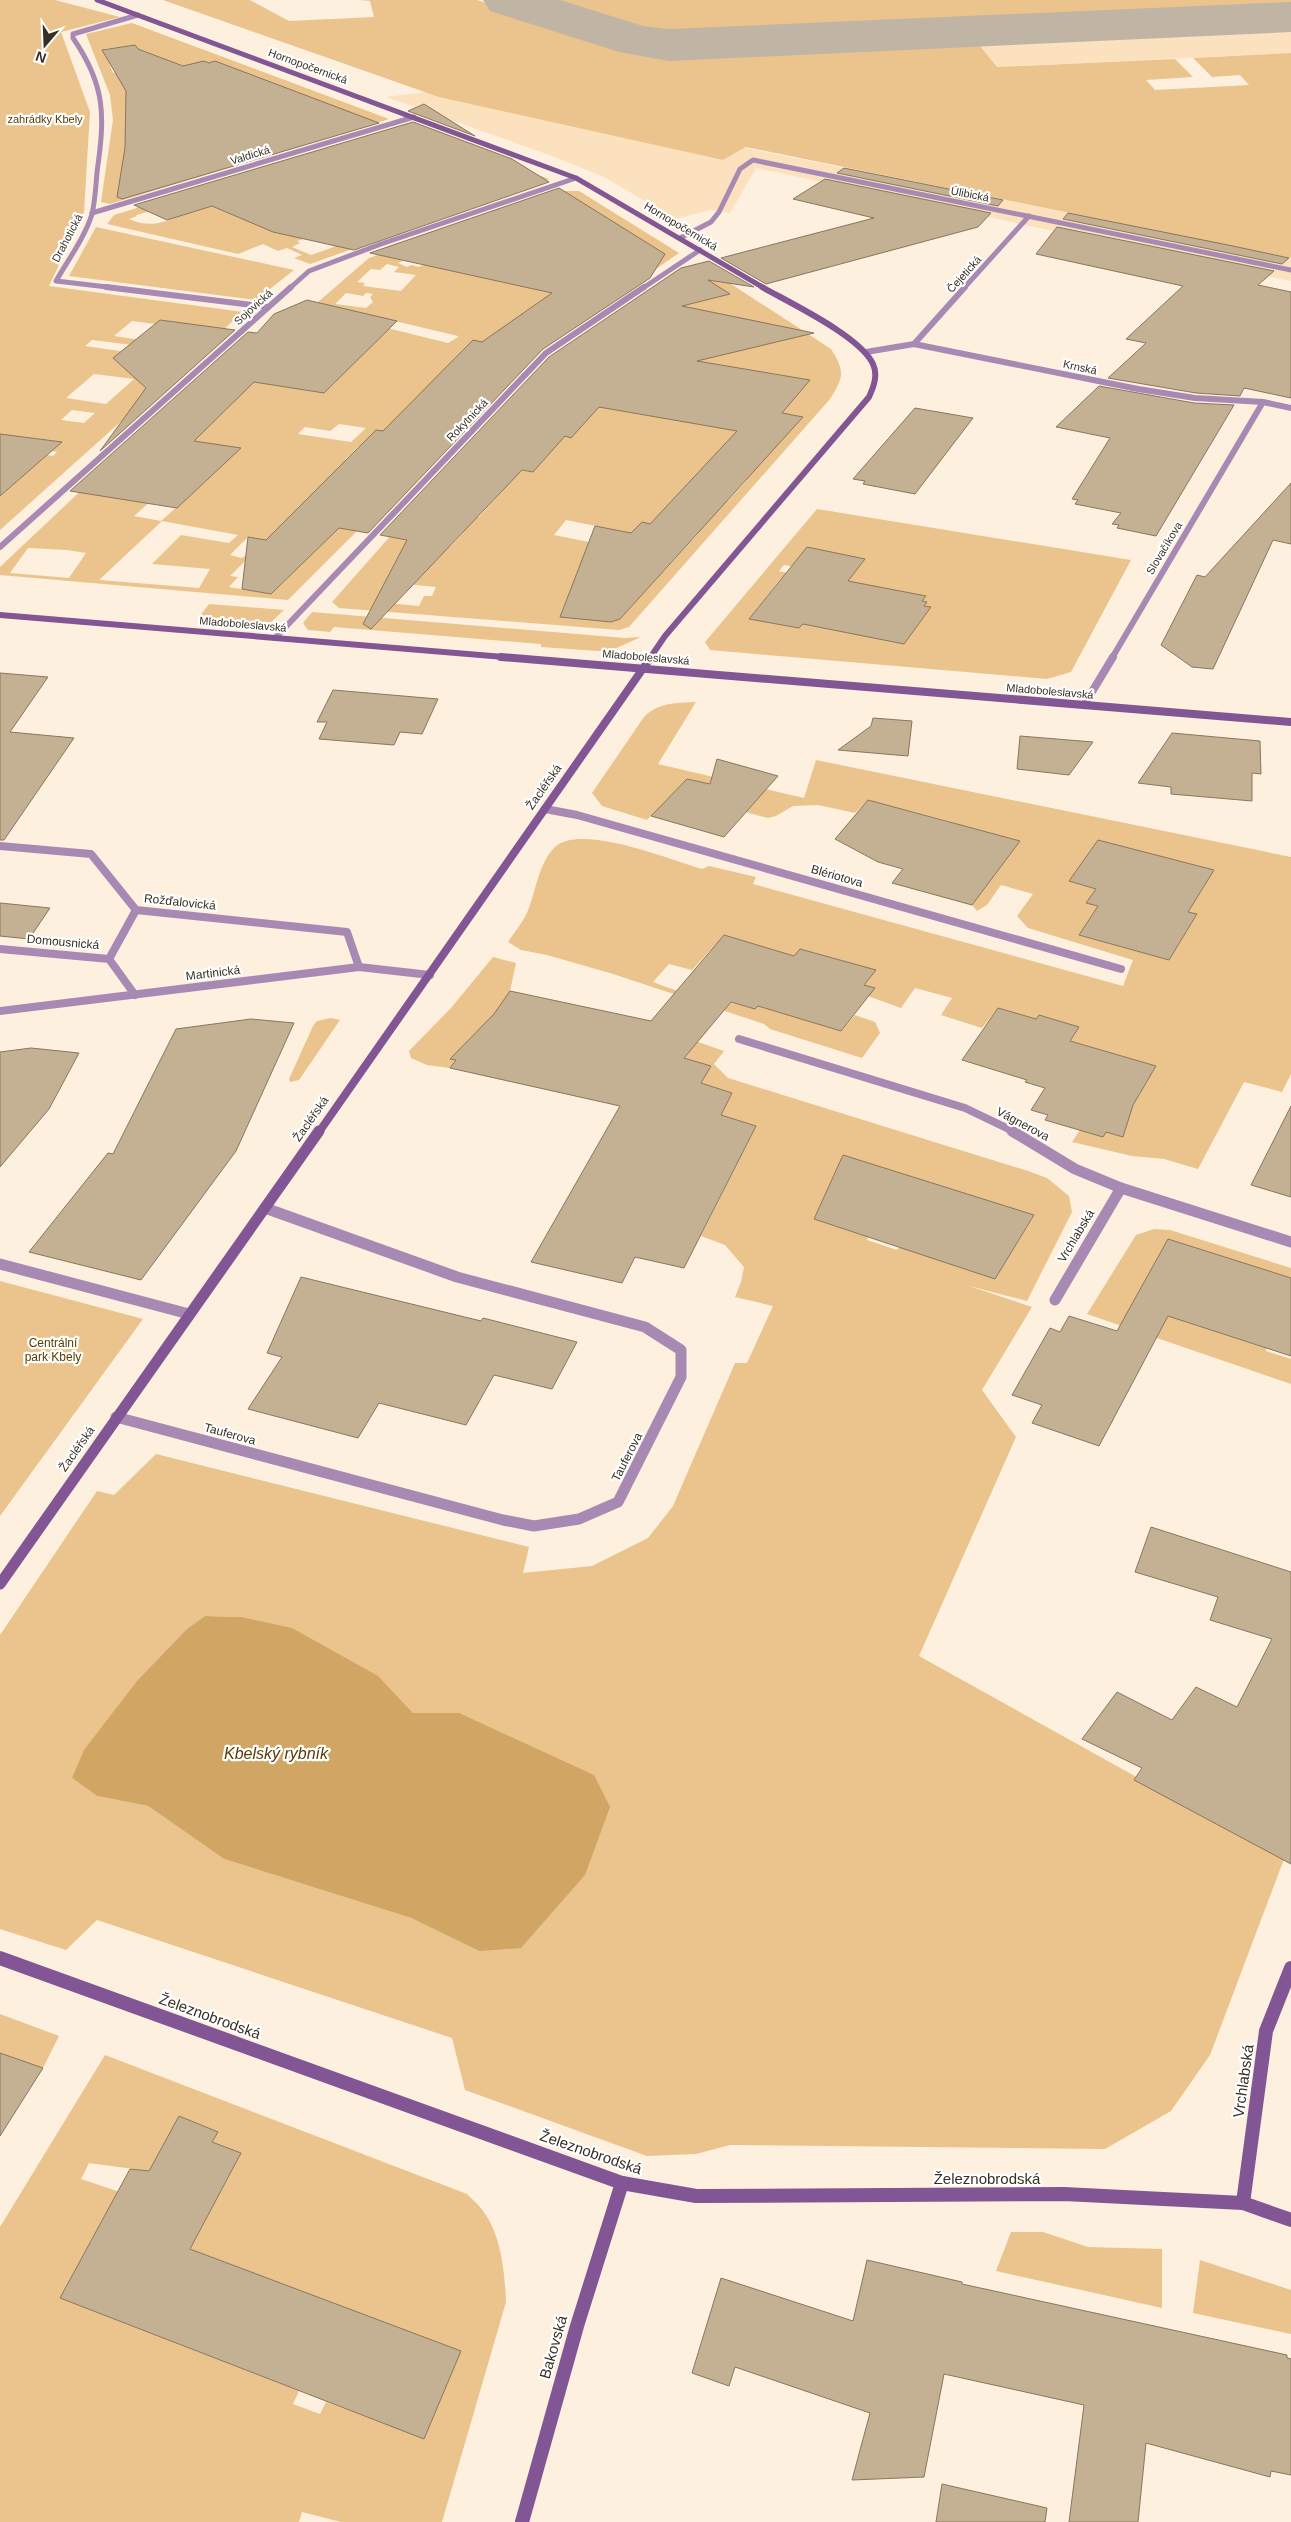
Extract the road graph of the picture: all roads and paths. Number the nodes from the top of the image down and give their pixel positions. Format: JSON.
{"nodes":[{"id":1,"x":97,"y":0,"type":"edge"},
{"id":2,"x":138,"y":15,"type":"junction"},
{"id":3,"x":414,"y":117,"type":"junction"},
{"id":4,"x":576,"y":178,"type":"junction"},
{"id":5,"x":92,"y":213,"type":"junction"},
{"id":6,"x":1029,"y":216,"type":"junction"},
{"id":7,"x":680,"y":238,"type":"junction"},
{"id":8,"x":700,"y":250,"type":"junction"},
{"id":9,"x":1291,"y":270,"type":"edge"},
{"id":10,"x":268,"y":307,"type":"junction"},
{"id":11,"x":914,"y":344,"type":"junction"},
{"id":12,"x":866,"y":352,"type":"junction"},
{"id":13,"x":1263,"y":402,"type":"junction"},
{"id":14,"x":1291,"y":408,"type":"edge"},
{"id":15,"x":0,"y":547,"type":"edge"},
{"id":16,"x":0,"y":615,"type":"edge"},
{"id":17,"x":276,"y":638,"type":"junction"},
{"id":18,"x":643,"y":668,"type":"junction"},
{"id":19,"x":1084,"y":705,"type":"junction"},
{"id":20,"x":1291,"y":722,"type":"edge"},
{"id":21,"x":545,"y":809,"type":"junction"},
{"id":22,"x":0,"y":846,"type":"edge"},
{"id":23,"x":136,"y":910,"type":"junction"},
{"id":24,"x":0,"y":949,"type":"edge"},
{"id":25,"x":109,"y":959,"type":"junction"},
{"id":26,"x":359,"y":967,"type":"junction"},
{"id":27,"x":1121,"y":970,"type":"dead end"},
{"id":28,"x":430,"y":975,"type":"junction"},
{"id":29,"x":135,"y":995,"type":"junction"},
{"id":30,"x":0,"y":1011,"type":"edge"},
{"id":31,"x":739,"y":1039,"type":"dead end"},
{"id":32,"x":1121,"y":1188,"type":"junction"},
{"id":33,"x":265,"y":1208,"type":"junction"},
{"id":34,"x":1291,"y":1242,"type":"edge"},
{"id":35,"x":0,"y":1264,"type":"edge"},
{"id":36,"x":1055,"y":1300,"type":"dead end"},
{"id":37,"x":189,"y":1314,"type":"junction"},
{"id":38,"x":116,"y":1417,"type":"junction"},
{"id":39,"x":0,"y":1584,"type":"edge"},
{"id":40,"x":0,"y":1958,"type":"edge"},
{"id":41,"x":1291,"y":1968,"type":"edge"},
{"id":42,"x":622,"y":2182,"type":"junction"},
{"id":43,"x":1243,"y":2203,"type":"junction"},
{"id":44,"x":1291,"y":2220,"type":"edge"},
{"id":45,"x":522,"y":2522,"type":"edge"}],
"edges":[{"from":1,"to":2,"type":"street","name":"Hornopočernická"},
{"from":2,"to":3,"type":"street","name":"Hornopočernická"},
{"from":2,"to":5,"type":"street","name":"Drahotická"},
{"from":3,"to":4,"type":"street","name":"Hornopočernická"},
{"from":3,"to":5,"type":"street","name":"Valdická"},
{"from":4,"to":7,"type":"street","name":"Hornopočernická"},
{"from":4,"to":10,"type":"street","name":"Sojovická"},
{"from":5,"to":10,"type":"street","name":"Drahotická"},
{"from":6,"to":7,"type":"street","name":"Úlibická"},
{"from":6,"to":9,"type":"street","name":"Úlibická"},
{"from":6,"to":11,"type":"street","name":"Čejetická"},
{"from":7,"to":8,"type":"street","name":"Hornopočernická"},
{"from":8,"to":12,"type":"street","name":"Hornopočernická"},
{"from":8,"to":17,"type":"street","name":"Rokytnická"},
{"from":10,"to":15,"type":"street","name":"Sojovická"},
{"from":11,"to":12,"type":"street","name":"Krnská"},
{"from":11,"to":13,"type":"street","name":"Krnská"},
{"from":12,"to":18,"type":"street","name":"Hornopočernická"},
{"from":13,"to":14,"type":"street","name":"Krnská"},
{"from":13,"to":19,"type":"street","name":"Slovačíkova"},
{"from":16,"to":17,"type":"street","name":"Mladoboleslavská"},
{"from":17,"to":18,"type":"street","name":"Mladoboleslavská"},
{"from":18,"to":19,"type":"street","name":"Mladoboleslavská"},
{"from":18,"to":21,"type":"street","name":"Žacléřská"},
{"from":19,"to":20,"type":"street","name":"Mladoboleslavská"},
{"from":21,"to":27,"type":"street","name":"Blériotova"},
{"from":21,"to":28,"type":"street","name":"Žacléřská"},
{"from":22,"to":23,"type":"street","name":"Rožďalovická"},
{"from":23,"to":25,"type":"street"},
{"from":23,"to":26,"type":"street","name":"Rožďalovická"},
{"from":24,"to":25,"type":"street","name":"Domousnická"},
{"from":25,"to":29,"type":"street","name":"Domousnická"},
{"from":26,"to":28,"type":"street","name":"Martinická"},
{"from":26,"to":29,"type":"street","name":"Martinická"},
{"from":28,"to":33,"type":"street","name":"Žacléřská"},
{"from":29,"to":30,"type":"street","name":"Martinická"},
{"from":31,"to":32,"type":"street","name":"Vágnerova"},
{"from":32,"to":34,"type":"street","name":"Vágnerova"},
{"from":32,"to":36,"type":"street","name":"Vrchlabská"},
{"from":33,"to":37,"type":"street","name":"Žacléřská"},
{"from":33,"to":38,"type":"street","name":"Tauferova"},
{"from":35,"to":37,"type":"street"},
{"from":37,"to":38,"type":"street","name":"Žacléřská"},
{"from":38,"to":39,"type":"street","name":"Žacléřská"},
{"from":40,"to":42,"type":"street","name":"Železnobrodská"},
{"from":41,"to":43,"type":"street","name":"Vrchlabská"},
{"from":42,"to":43,"type":"street","name":"Železnobrodská"},
{"from":42,"to":45,"type":"street","name":"Bakovská"},
{"from":43,"to":44,"type":"street","name":"Železnobrodská"}]}
